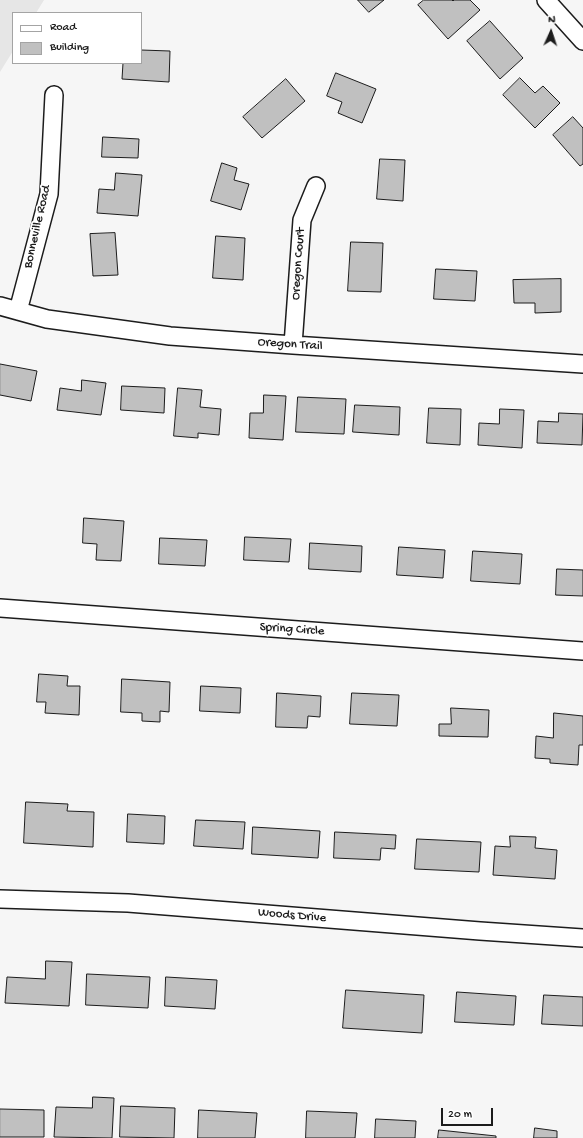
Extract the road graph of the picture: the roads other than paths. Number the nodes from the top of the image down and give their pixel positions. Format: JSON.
{"nodes":[{"id":1,"x":546,"y":0,"type":"edge"},
{"id":2,"x":583,"y":41,"type":"edge"},
{"id":3,"x":54,"y":95,"type":"dead end"},
{"id":4,"x":316,"y":186,"type":"dead end"},
{"id":5,"x":0,"y":306,"type":"edge"},
{"id":6,"x":18,"y":311,"type":"junction"},
{"id":7,"x":293,"y":345,"type":"junction"},
{"id":8,"x":583,"y":364,"type":"edge"},
{"id":9,"x":0,"y":608,"type":"edge"},
{"id":10,"x":583,"y":651,"type":"edge"},
{"id":11,"x":0,"y":899,"type":"edge"},
{"id":12,"x":583,"y":938,"type":"edge"}],
"edges":[{"from":1,"to":2,"type":"street"},
{"from":3,"to":6,"type":"street","name":"Bonneville Road"},
{"from":4,"to":7,"type":"street","name":"Oregon Court"},
{"from":5,"to":6,"type":"street","name":"Oregon Trail"},
{"from":6,"to":7,"type":"street","name":"Oregon Trail"},
{"from":7,"to":8,"type":"street","name":"Oregon Trail"},
{"from":9,"to":10,"type":"street","name":"Spring Circle"},
{"from":11,"to":12,"type":"street","name":"Woods Drive"}]}
